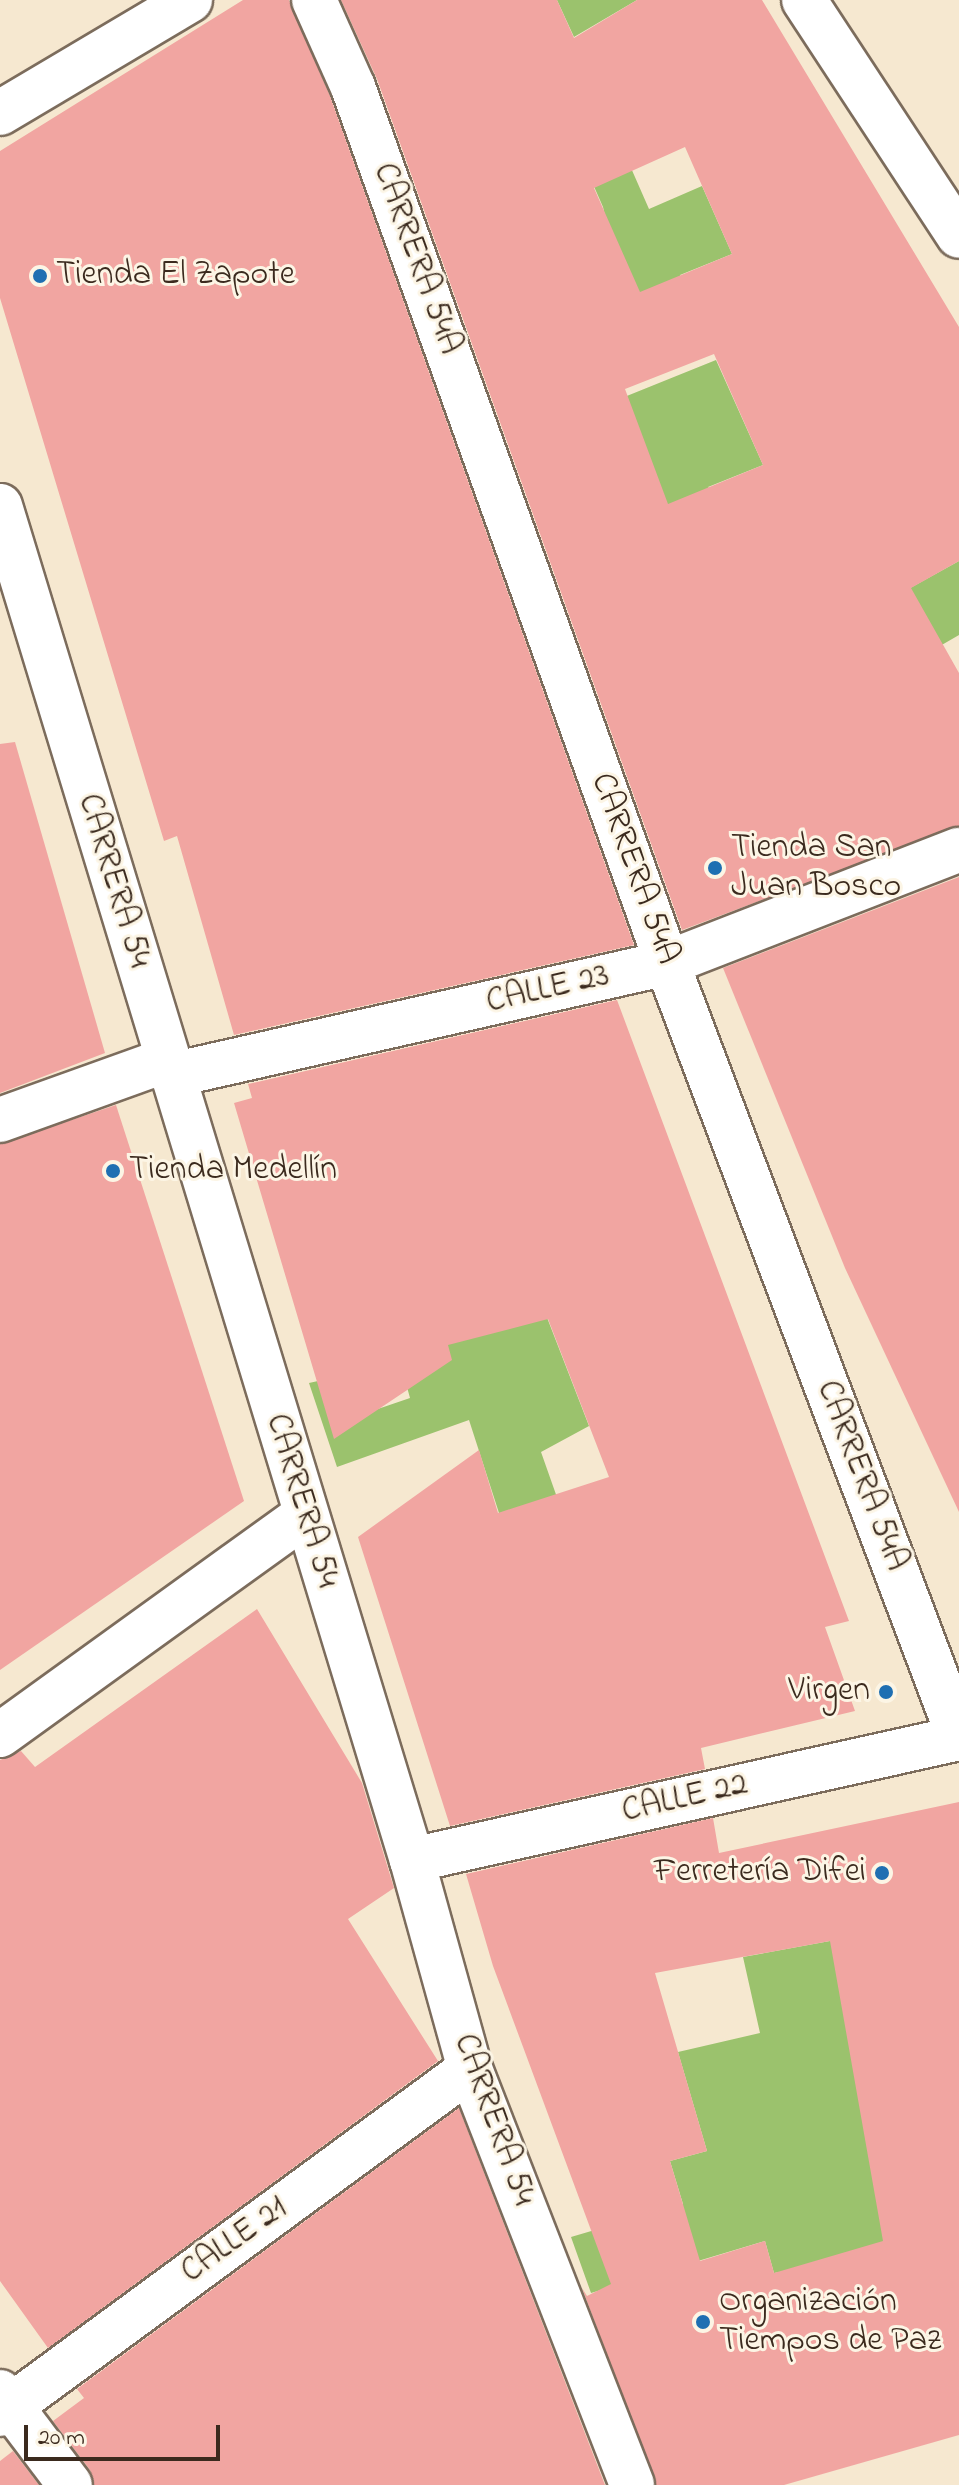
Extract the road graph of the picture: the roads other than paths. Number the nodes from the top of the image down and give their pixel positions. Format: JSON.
{"nodes":[{"id":1,"x":190,"y":0,"type":"edge"},
{"id":2,"x":314,"y":0,"type":"edge"},
{"id":3,"x":804,"y":0,"type":"edge"},
{"id":4,"x":0,"y":113,"type":"edge"},
{"id":5,"x":959,"y":236,"type":"edge"},
{"id":6,"x":0,"y":506,"type":"edge"},
{"id":7,"x":959,"y":850,"type":"edge"},
{"id":8,"x":667,"y":963,"type":"junction"},
{"id":9,"x":169,"y":1067,"type":"junction"},
{"id":10,"x":0,"y":1120,"type":"edge"},
{"id":11,"x":305,"y":1515,"type":"junction"},
{"id":12,"x":0,"y":1735,"type":"edge"},
{"id":13,"x":959,"y":1737,"type":"edge"},
{"id":14,"x":412,"y":1860,"type":"junction"},
{"id":15,"x":470,"y":2069,"type":"junction"},
{"id":16,"x":3,"y":2404,"type":"edge"},
{"id":17,"x":70,"y":2485,"type":"edge"},
{"id":18,"x":632,"y":2485,"type":"edge"}],
"edges":[{"from":1,"to":4,"type":"street"},
{"from":2,"to":8,"type":"street","name":"CARRERA 54A"},
{"from":3,"to":5,"type":"street"},
{"from":6,"to":9,"type":"street","name":"CARRERA 54"},
{"from":7,"to":8,"type":"street","name":"CALLE 23"},
{"from":8,"to":9,"type":"street","name":"CALLE 23"},
{"from":8,"to":13,"type":"street","name":"CARRERA 54A"},
{"from":9,"to":10,"type":"street","name":"CALLE 23"},
{"from":9,"to":11,"type":"street","name":"CARRERA 54"},
{"from":11,"to":12,"type":"street"},
{"from":11,"to":14,"type":"street","name":"CARRERA 54"},
{"from":13,"to":14,"type":"street","name":"CALLE 22"},
{"from":14,"to":15,"type":"street","name":"CARRERA 54"},
{"from":15,"to":16,"type":"street","name":"CALLE 21"},
{"from":15,"to":18,"type":"street","name":"CARRERA 54"},
{"from":16,"to":17,"type":"street"}]}
